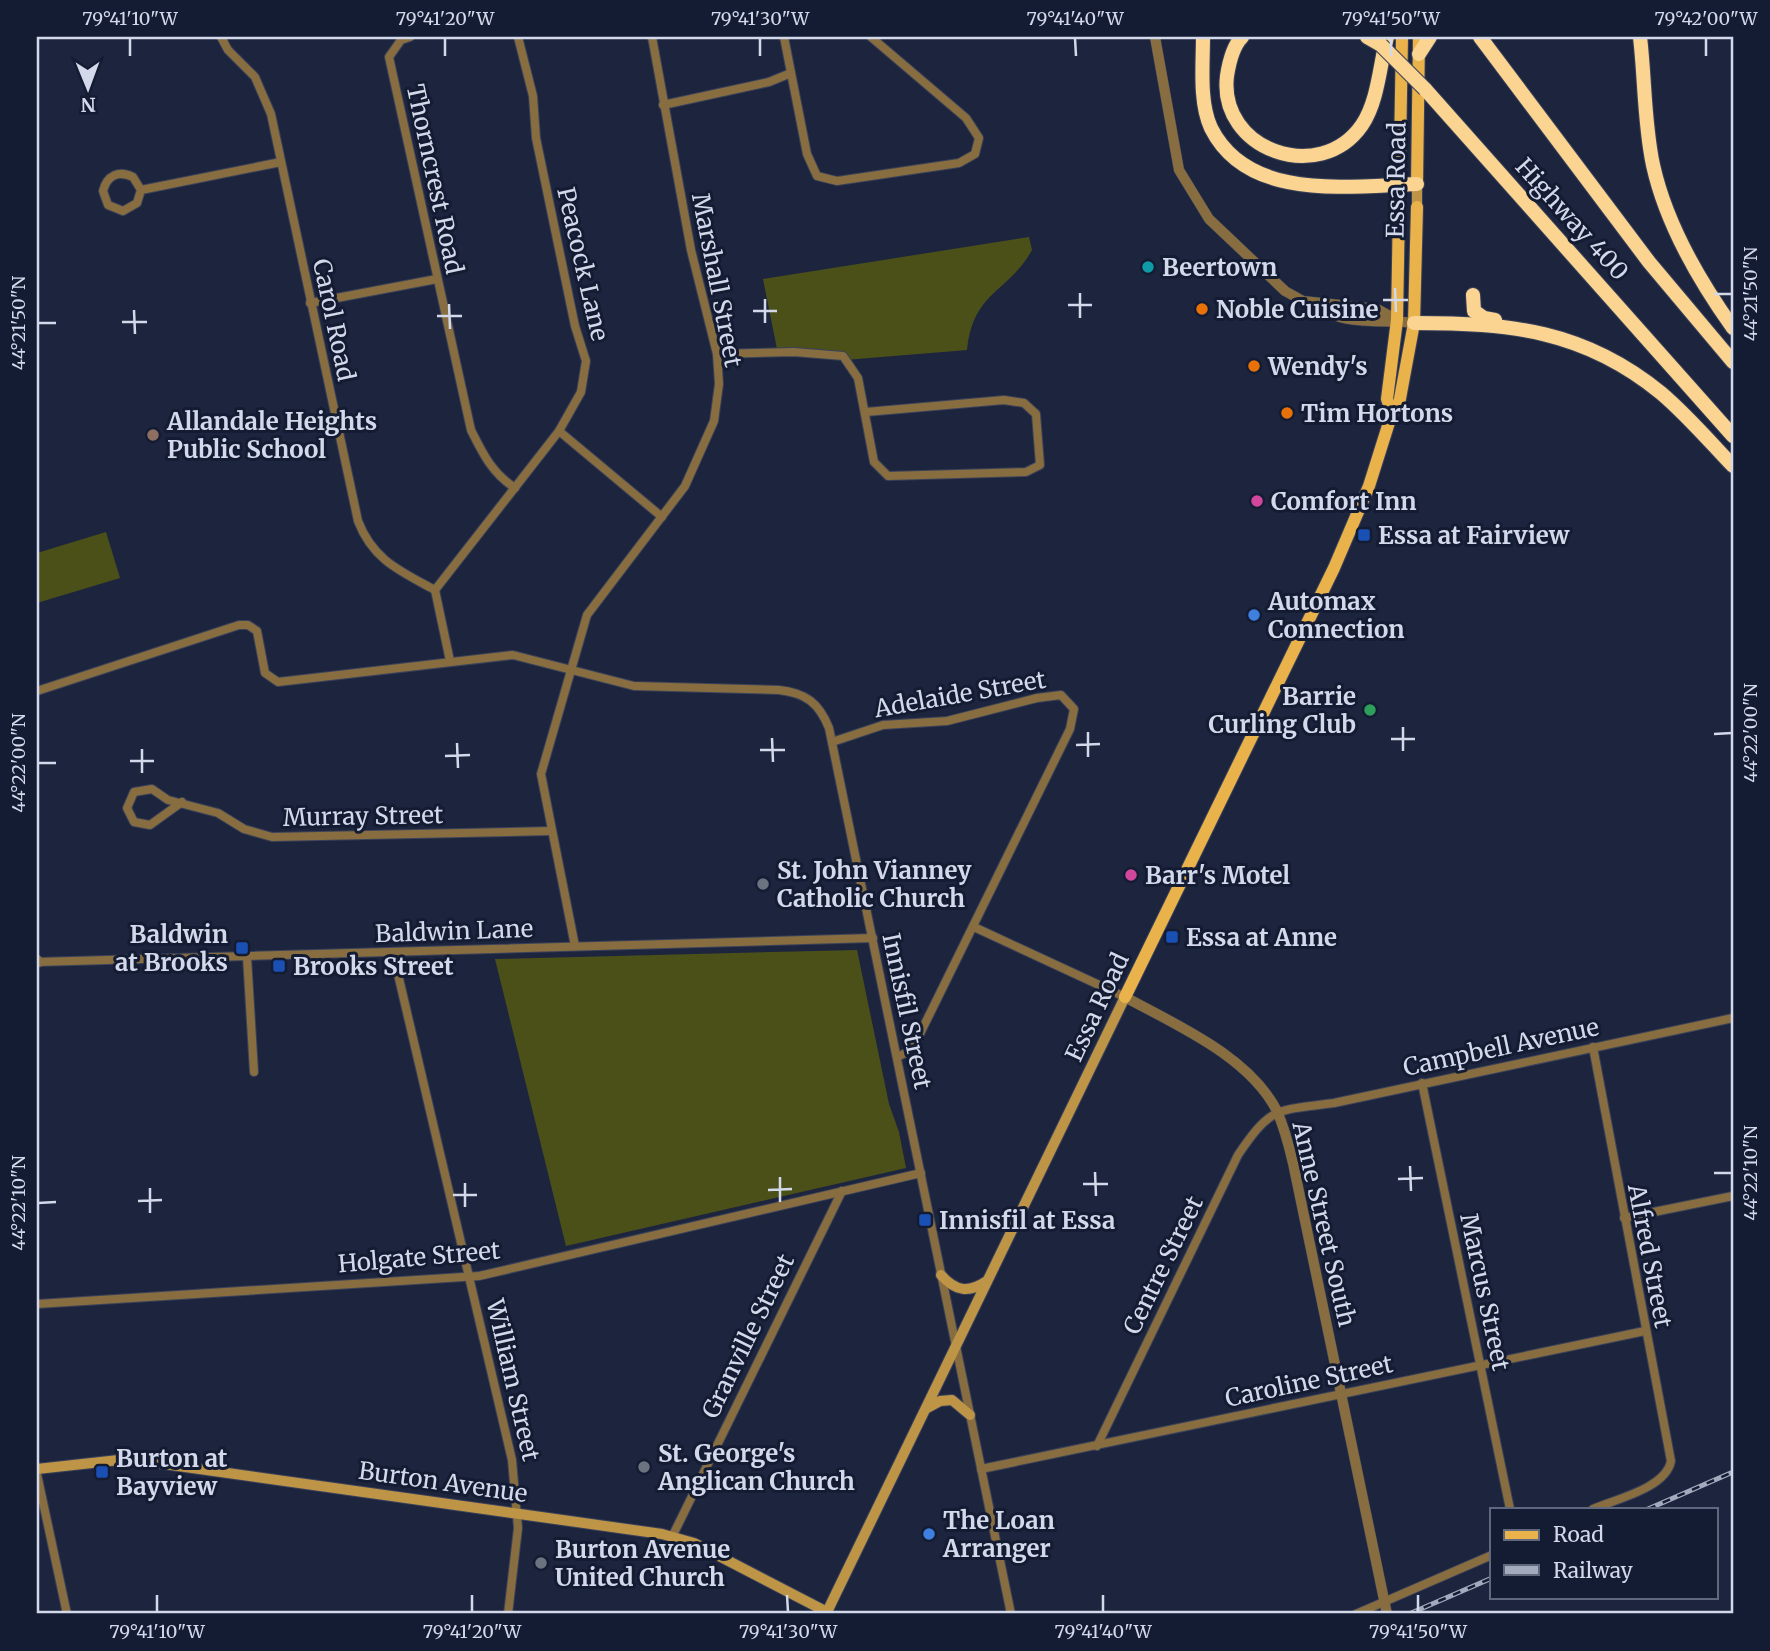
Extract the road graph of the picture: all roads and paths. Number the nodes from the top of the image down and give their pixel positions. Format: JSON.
{"nodes":[{"id":1,"x":221,"y":37,"type":"edge"},
{"id":2,"x":410,"y":37,"type":"edge"},
{"id":3,"x":518,"y":37,"type":"edge"},
{"id":4,"x":652,"y":37,"type":"edge"},
{"id":5,"x":784,"y":37,"type":"edge"},
{"id":6,"x":872,"y":37,"type":"edge"},
{"id":7,"x":1155,"y":37,"type":"edge"},
{"id":8,"x":1203,"y":37,"type":"edge"},
{"id":9,"x":1242,"y":37,"type":"edge"},
{"id":10,"x":1367,"y":37,"type":"edge"},
{"id":11,"x":1402,"y":37,"type":"edge"},
{"id":12,"x":1419,"y":37,"type":"edge"},
{"id":13,"x":1430,"y":37,"type":"edge"},
{"id":14,"x":1480,"y":37,"type":"edge"},
{"id":15,"x":1640,"y":37,"type":"edge"},
{"id":16,"x":1380,"y":39,"type":"edge"},
{"id":17,"x":1419,"y":54,"type":"junction"},
{"id":18,"x":791,"y":73,"type":"junction"},
{"id":19,"x":663,"y":105,"type":"junction"},
{"id":20,"x":281,"y":162,"type":"junction"},
{"id":21,"x":1417,"y":184,"type":"junction"},
{"id":22,"x":1399,"y":185,"type":"junction"},
{"id":23,"x":141,"y":190,"type":"junction"},
{"id":24,"x":1418,"y":207,"type":"joint"},
{"id":25,"x":437,"y":279,"type":"junction"},
{"id":26,"x":1473,"y":295,"type":"dead end"},
{"id":27,"x":310,"y":303,"type":"junction"},
{"id":28,"x":1397,"y":320,"type":"junction"},
{"id":29,"x":1414,"y":323,"type":"junction"},
{"id":30,"x":1526,"y":328,"type":"junction"},
{"id":31,"x":1733,"y":328,"type":"edge"},
{"id":32,"x":717,"y":354,"type":"junction"},
{"id":33,"x":1733,"y":362,"type":"edge"},
{"id":34,"x":866,"y":412,"type":"junction"},
{"id":35,"x":1392,"y":413,"type":"junction"},
{"id":36,"x":559,"y":431,"type":"junction"},
{"id":37,"x":1733,"y":436,"type":"edge"},
{"id":38,"x":1733,"y":466,"type":"edge"},
{"id":39,"x":515,"y":488,"type":"junction"},
{"id":40,"x":663,"y":517,"type":"junction"},
{"id":41,"x":435,"y":590,"type":"junction"},
{"id":42,"x":450,"y":661,"type":"junction"},
{"id":43,"x":571,"y":670,"type":"junction"},
{"id":44,"x":37,"y":691,"type":"edge"},
{"id":45,"x":832,"y":742,"type":"junction"},
{"id":46,"x":182,"y":802,"type":"junction"},
{"id":47,"x":551,"y":831,"type":"junction"},
{"id":48,"x":974,"y":928,"type":"junction"},
{"id":49,"x":873,"y":938,"type":"junction"},
{"id":50,"x":575,"y":946,"type":"junction"},
{"id":51,"x":393,"y":953,"type":"junction"},
{"id":52,"x":247,"y":957,"type":"junction"},
{"id":53,"x":37,"y":961,"type":"edge"},
{"id":54,"x":1125,"y":997,"type":"junction"},
{"id":55,"x":1733,"y":1018,"type":"edge"},
{"id":56,"x":1593,"y":1048,"type":"junction"},
{"id":57,"x":897,"y":1057,"type":"junction"},
{"id":58,"x":254,"y":1072,"type":"dead end"},
{"id":59,"x":1422,"y":1083,"type":"junction"},
{"id":60,"x":1277,"y":1111,"type":"junction"},
{"id":61,"x":921,"y":1172,"type":"junction"},
{"id":62,"x":842,"y":1191,"type":"junction"},
{"id":63,"x":1733,"y":1196,"type":"edge"},
{"id":64,"x":1624,"y":1218,"type":"junction"},
{"id":65,"x":941,"y":1275,"type":"junction"},
{"id":66,"x":469,"y":1276,"type":"junction"},
{"id":67,"x":989,"y":1279,"type":"junction"},
{"id":68,"x":37,"y":1304,"type":"edge"},
{"id":69,"x":1645,"y":1331,"type":"junction"},
{"id":70,"x":956,"y":1348,"type":"junction"},
{"id":71,"x":1480,"y":1365,"type":"junction"},
{"id":72,"x":1339,"y":1394,"type":"junction"},
{"id":73,"x":927,"y":1408,"type":"junction"},
{"id":74,"x":970,"y":1415,"type":"junction"},
{"id":75,"x":1097,"y":1446,"type":"junction"},
{"id":76,"x":37,"y":1469,"type":"edge"},
{"id":77,"x":981,"y":1469,"type":"junction"},
{"id":78,"x":37,"y":1474,"type":"edge"},
{"id":79,"x":1510,"y":1508,"type":"edge"},
{"id":80,"x":1595,"y":1508,"type":"edge"},
{"id":81,"x":518,"y":1513,"type":"junction"},
{"id":82,"x":673,"y":1537,"type":"junction"},
{"id":83,"x":1490,"y":1556,"type":"edge"},
{"id":84,"x":1385,"y":1609,"type":"edge"},
{"id":85,"x":827,"y":1613,"type":"edge"},
{"id":86,"x":67,"y":1614,"type":"edge"},
{"id":87,"x":508,"y":1614,"type":"edge"},
{"id":88,"x":1011,"y":1614,"type":"edge"},
{"id":89,"x":1356,"y":1614,"type":"edge"}],
"edges":[{"from":1,"to":20,"type":"street","name":"Carol Road"},
{"from":2,"to":25,"type":"street","name":"Thorncrest Road"},
{"from":3,"to":36,"type":"street","name":"Peacock Lane"},
{"from":4,"to":19,"type":"street","name":"Marshall Street"},
{"from":5,"to":18,"type":"street"},
{"from":6,"to":18,"type":"street"},
{"from":7,"to":28,"type":"street"},
{"from":8,"to":22,"type":"highway"},
{"from":9,"to":16,"type":"highway"},
{"from":10,"to":16,"type":"highway","name":"Highway 400"},
{"from":11,"to":22,"type":"main road","name":"Essa Road"},
{"from":12,"to":17,"type":"main road","name":"Essa Road"},
{"from":13,"to":17,"type":"highway"},
{"from":14,"to":33,"type":"highway","name":"Highway 400"},
{"from":15,"to":31,"type":"highway"},
{"from":16,"to":37,"type":"highway","name":"Highway 400","bridge":true},
{"from":17,"to":21,"type":"main road","name":"Essa Road"},
{"from":18,"to":19,"type":"street"},
{"from":19,"to":32,"type":"street","name":"Marshall Street"},
{"from":20,"to":23,"type":"street"},
{"from":20,"to":27,"type":"street","name":"Carol Road"},
{"from":21,"to":22,"type":"highway"},
{"from":21,"to":24,"type":"main road","name":"Essa Road"},
{"from":22,"to":28,"type":"main road","name":"Essa Road"},
{"from":23,"to":23,"type":"street"},
{"from":24,"to":29,"type":"main road","name":"Essa Road"},
{"from":25,"to":27,"type":"street"},
{"from":25,"to":39,"type":"street","name":"Thorncrest Road"},
{"from":26,"to":30,"type":"highway"},
{"from":27,"to":41,"type":"street","name":"Carol Road"},
{"from":28,"to":29,"type":"street"},
{"from":28,"to":35,"type":"main road","name":"Essa Road"},
{"from":29,"to":30,"type":"highway"},
{"from":29,"to":35,"type":"main road","name":"Essa Road"},
{"from":30,"to":38,"type":"highway"},
{"from":32,"to":34,"type":"street"},
{"from":32,"to":40,"type":"street","name":"Marshall Street"},
{"from":34,"to":34,"type":"street"},
{"from":35,"to":54,"type":"main road","name":"Essa Road"},
{"from":36,"to":39,"type":"street","name":"Peacock Lane"},
{"from":36,"to":40,"type":"street"},
{"from":39,"to":41,"type":"street","name":"Peacock Lane"},
{"from":40,"to":43,"type":"street","name":"Marshall Street"},
{"from":41,"to":42,"type":"street"},
{"from":42,"to":43,"type":"street","name":"Innisfil Street"},
{"from":42,"to":44,"type":"street","name":"Innisfil Street"},
{"from":43,"to":45,"type":"street","name":"Innisfil Street"},
{"from":43,"to":47,"type":"street","name":"Marshall Street"},
{"from":45,"to":48,"type":"street","name":"Adelaide Street"},
{"from":45,"to":49,"type":"street","name":"Innisfil Street"},
{"from":46,"to":46,"type":"street","name":"Murray Street"},
{"from":46,"to":47,"type":"street","name":"Murray Street"},
{"from":47,"to":50,"type":"street","name":"Marshall Street"},
{"from":48,"to":54,"type":"street","name":"Anne Street South"},
{"from":48,"to":57,"type":"street","name":"Adelaide Street"},
{"from":49,"to":50,"type":"street","name":"Baldwin Lane"},
{"from":49,"to":57,"type":"street","name":"Innisfil Street"},
{"from":50,"to":51,"type":"street","name":"Baldwin Lane"},
{"from":51,"to":52,"type":"street","name":"Baldwin Lane"},
{"from":51,"to":66,"type":"street","name":"William Street"},
{"from":52,"to":53,"type":"street","name":"Baldwin Lane"},
{"from":52,"to":58,"type":"street"},
{"from":54,"to":60,"type":"street","name":"Anne Street South"},
{"from":54,"to":67,"type":"main road","name":"Essa Road"},
{"from":55,"to":56,"type":"street","name":"Campbell Avenue"},
{"from":56,"to":59,"type":"street","name":"Campbell Avenue"},
{"from":56,"to":64,"type":"street","name":"Alfred Street"},
{"from":57,"to":61,"type":"street","name":"Innisfil Street"},
{"from":59,"to":60,"type":"street","name":"Campbell Avenue"},
{"from":59,"to":71,"type":"street","name":"Marcus Street"},
{"from":60,"to":72,"type":"street","name":"Anne Street South"},
{"from":60,"to":75,"type":"street","name":"Centre Street"},
{"from":61,"to":62,"type":"street","name":"Holgate Street"},
{"from":61,"to":65,"type":"street","name":"Innisfil Street"},
{"from":62,"to":66,"type":"street","name":"Holgate Street"},
{"from":62,"to":82,"type":"street","name":"Granville Street"},
{"from":63,"to":64,"type":"street"},
{"from":64,"to":69,"type":"street","name":"Alfred Street"},
{"from":65,"to":67,"type":"main road"},
{"from":65,"to":70,"type":"street","name":"Innisfil Street"},
{"from":66,"to":68,"type":"street","name":"Holgate Street"},
{"from":66,"to":81,"type":"street","name":"William Street"},
{"from":67,"to":70,"type":"main road","name":"Essa Road"},
{"from":69,"to":71,"type":"street","name":"Caroline Street"},
{"from":69,"to":80,"type":"street","name":"Alfred Street"},
{"from":70,"to":73,"type":"main road","name":"Essa Road"},
{"from":70,"to":74,"type":"street","name":"Innisfil Street"},
{"from":71,"to":72,"type":"street","name":"Caroline Street"},
{"from":71,"to":79,"type":"street","name":"Marcus Street"},
{"from":72,"to":75,"type":"street","name":"Caroline Street"},
{"from":72,"to":84,"type":"street","name":"Anne Street South"},
{"from":73,"to":74,"type":"main road"},
{"from":73,"to":85,"type":"main road","name":"Essa Road"},
{"from":74,"to":77,"type":"street","name":"Innisfil Street"},
{"from":75,"to":77,"type":"street","name":"Caroline Street"},
{"from":76,"to":81,"type":"main road","name":"Burton Avenue"},
{"from":77,"to":88,"type":"street","name":"Innisfil Street"},
{"from":78,"to":86,"type":"street"},
{"from":81,"to":82,"type":"main road","name":"Burton Avenue"},
{"from":81,"to":87,"type":"street","name":"William Street"},
{"from":82,"to":85,"type":"main road","name":"Burton Avenue"},
{"from":83,"to":84,"type":"street"},
{"from":84,"to":89,"type":"street"}]}
